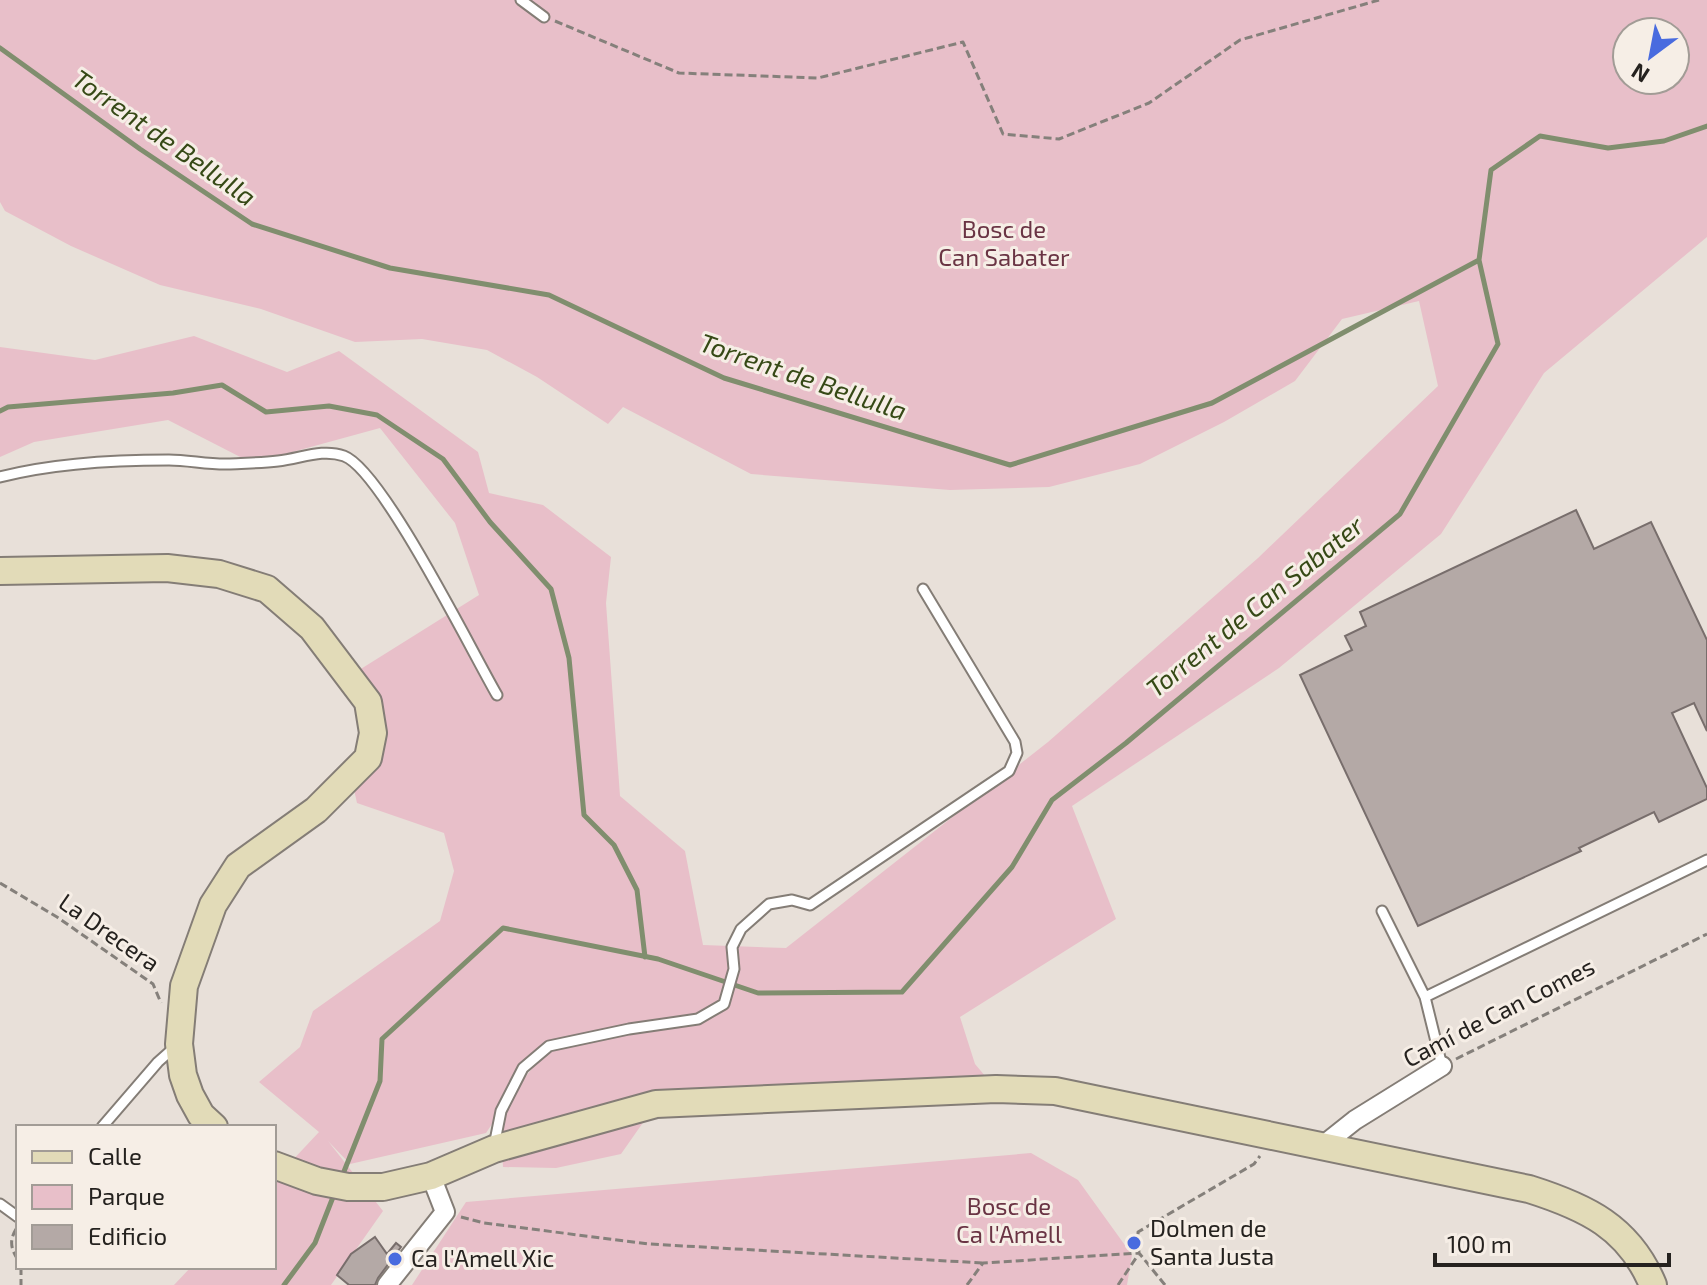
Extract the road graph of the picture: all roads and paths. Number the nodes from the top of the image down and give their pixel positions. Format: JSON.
{"nodes":[{"id":1,"x":521,"y":0,"type":"edge"},
{"id":2,"x":1379,"y":0,"type":"edge"},
{"id":3,"x":544,"y":17,"type":"joint"},
{"id":4,"x":0,"y":477,"type":"edge"},
{"id":5,"x":0,"y":571,"type":"edge"},
{"id":6,"x":923,"y":589,"type":"dead end"},
{"id":7,"x":497,"y":695,"type":"dead end"},
{"id":8,"x":1707,"y":860,"type":"edge"},
{"id":9,"x":0,"y":883,"type":"edge"},
{"id":10,"x":1382,"y":911,"type":"dead end"},
{"id":11,"x":1707,"y":934,"type":"edge"},
{"id":12,"x":1425,"y":997,"type":"junction"},
{"id":13,"x":163,"y":1008,"type":"dead end"},
{"id":14,"x":179,"y":1044,"type":"junction"},
{"id":15,"x":1442,"y":1066,"type":"junction"},
{"id":16,"x":104,"y":1125,"type":"edge"},
{"id":17,"x":212,"y":1125,"type":"edge"},
{"id":18,"x":1275,"y":1137,"type":"junction"},
{"id":19,"x":1321,"y":1147,"type":"junction"},
{"id":20,"x":494,"y":1149,"type":"junction"},
{"id":21,"x":276,"y":1166,"type":"edge"},
{"id":22,"x":431,"y":1176,"type":"junction"},
{"id":23,"x":445,"y":1212,"type":"junction"},
{"id":24,"x":16,"y":1230,"type":"edge"},
{"id":25,"x":1139,"y":1253,"type":"junction"},
{"id":26,"x":16,"y":1257,"type":"edge"},
{"id":27,"x":983,"y":1263,"type":"junction"},
{"id":28,"x":387,"y":1285,"type":"edge"},
{"id":29,"x":967,"y":1285,"type":"edge"},
{"id":30,"x":1118,"y":1285,"type":"edge"},
{"id":31,"x":1165,"y":1285,"type":"edge"},
{"id":32,"x":1653,"y":1285,"type":"edge"}],
"edges":[{"from":1,"to":3,"type":"lane"},
{"from":2,"to":3,"type":"path"},
{"from":4,"to":7,"type":"lane"},
{"from":5,"to":14,"type":"main road"},
{"from":6,"to":20,"type":"lane"},
{"from":8,"to":12,"type":"lane"},
{"from":9,"to":13,"type":"path","name":"La Drecera"},
{"from":10,"to":12,"type":"lane"},
{"from":11,"to":15,"type":"path","name":"Camí de Can Comes"},
{"from":12,"to":15,"type":"lane"},
{"from":14,"to":16,"type":"lane"},
{"from":14,"to":17,"type":"main road"},
{"from":15,"to":19,"type":"street","name":"Camí de Can Comes"},
{"from":18,"to":19,"type":"main road"},
{"from":18,"to":20,"type":"main road"},
{"from":18,"to":25,"type":"path"},
{"from":19,"to":32,"type":"main road"},
{"from":20,"to":22,"type":"main road"},
{"from":21,"to":22,"type":"main road"},
{"from":22,"to":23,"type":"street"},
{"from":23,"to":27,"type":"path"},
{"from":23,"to":28,"type":"street"},
{"from":24,"to":26,"type":"path"},
{"from":25,"to":27,"type":"path"},
{"from":25,"to":30,"type":"path"},
{"from":25,"to":31,"type":"path"},
{"from":27,"to":29,"type":"path"}]}
